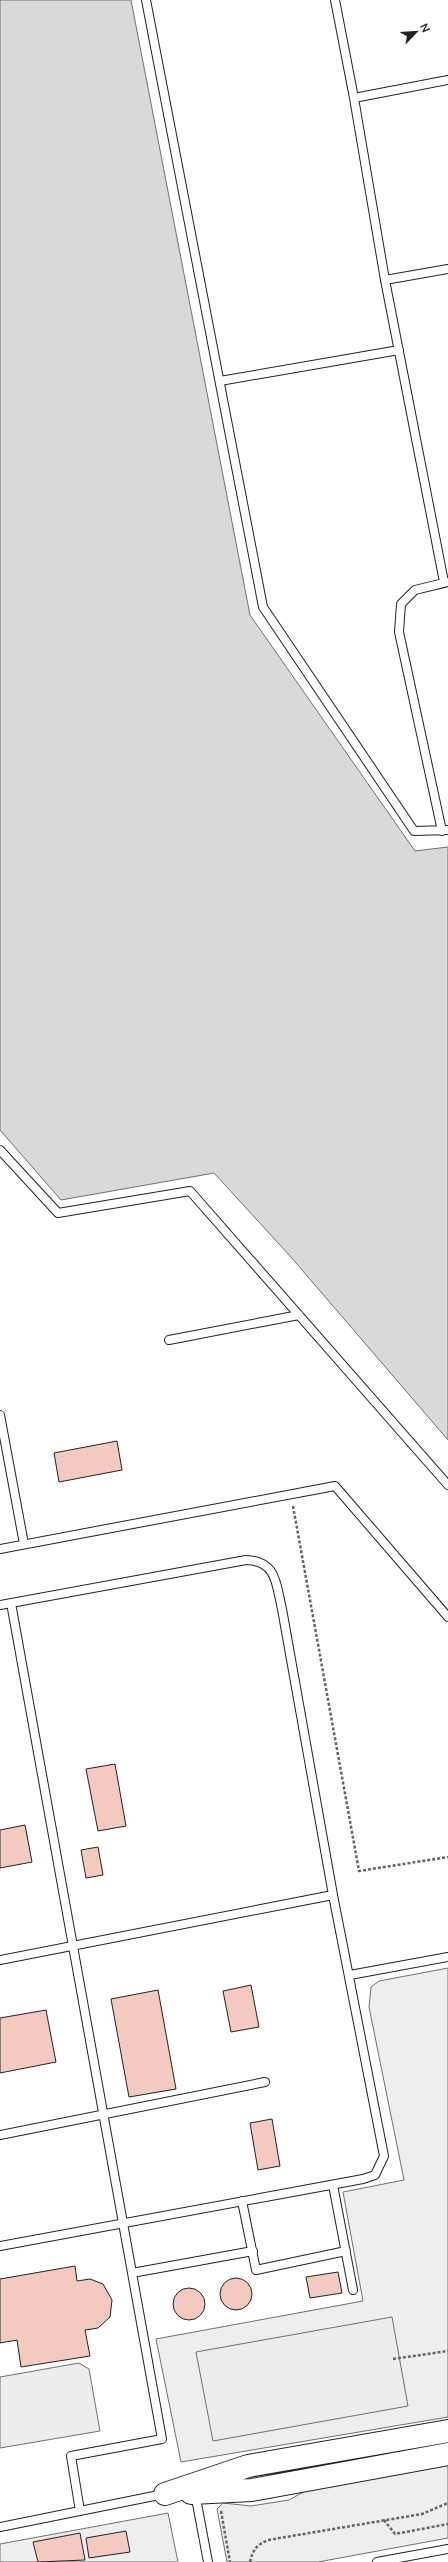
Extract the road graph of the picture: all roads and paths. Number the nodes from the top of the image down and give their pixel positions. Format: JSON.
{"nodes":[{"id":1,"x":146,"y":0,"type":"edge"},
{"id":2,"x":335,"y":0,"type":"edge"},
{"id":3,"x":448,"y":80,"type":"edge"},
{"id":4,"x":354,"y":98,"type":"junction"},
{"id":5,"x":448,"y":269,"type":"edge"},
{"id":6,"x":385,"y":280,"type":"junction"},
{"id":7,"x":399,"y":350,"type":"junction"},
{"id":8,"x":220,"y":381,"type":"junction"},
{"id":9,"x":446,"y":582,"type":"edge"},
{"id":10,"x":445,"y":831,"type":"edge"},
{"id":11,"x":0,"y":1150,"type":"edge"},
{"id":12,"x":3,"y":1160,"type":"edge"},
{"id":13,"x":298,"y":1315,"type":"junction"},
{"id":14,"x":169,"y":1340,"type":"dead end"},
{"id":15,"x":0,"y":1414,"type":"edge"},
{"id":16,"x":448,"y":1485,"type":"edge"},
{"id":17,"x":291,"y":1494,"type":"junction"},
{"id":18,"x":24,"y":1544,"type":"junction"},
{"id":19,"x":0,"y":1549,"type":"edge"},
{"id":20,"x":11,"y":1603,"type":"junction"},
{"id":21,"x":0,"y":1606,"type":"edge"},
{"id":22,"x":448,"y":1617,"type":"edge"},
{"id":23,"x":448,"y":1857,"type":"edge"},
{"id":24,"x":333,"y":1896,"type":"junction"},
{"id":25,"x":73,"y":1946,"type":"junction"},
{"id":26,"x":448,"y":1957,"type":"edge"},
{"id":27,"x":0,"y":1960,"type":"edge"},
{"id":28,"x":350,"y":1975,"type":"junction"},
{"id":29,"x":265,"y":2082,"type":"dead end"},
{"id":30,"x":104,"y":2114,"type":"junction"},
{"id":31,"x":0,"y":2135,"type":"edge"},
{"id":32,"x":333,"y":2184,"type":"junction"},
{"id":33,"x":242,"y":2201,"type":"junction"},
{"id":34,"x":124,"y":2222,"type":"junction"},
{"id":35,"x":0,"y":2246,"type":"edge"},
{"id":36,"x":252,"y":2251,"type":"junction"},
{"id":37,"x":346,"y":2251,"type":"junction"},
{"id":38,"x":132,"y":2273,"type":"junction"},
{"id":39,"x":353,"y":2290,"type":"dead end"},
{"id":40,"x":448,"y":2351,"type":"edge"},
{"id":41,"x":393,"y":2359,"type":"dead end"},
{"id":42,"x":448,"y":2430,"type":"edge"},
{"id":43,"x":448,"y":2454,"type":"edge"},
{"id":44,"x":195,"y":2493,"type":"junction"},
{"id":45,"x":165,"y":2494,"type":"junction"},
{"id":46,"x":448,"y":2503,"type":"edge"},
{"id":47,"x":80,"y":2511,"type":"junction"},
{"id":48,"x":384,"y":2520,"type":"junction"},
{"id":49,"x":448,"y":2524,"type":"edge"},
{"id":50,"x":0,"y":2527,"type":"edge"},
{"id":51,"x":448,"y":2549,"type":"edge"},
{"id":52,"x":208,"y":2562,"type":"edge"},
{"id":53,"x":250,"y":2562,"type":"edge"},
{"id":54,"x":377,"y":2562,"type":"edge"}],
"edges":[{"from":1,"to":8,"type":"lane"},
{"from":2,"to":4,"type":"lane"},
{"from":3,"to":4,"type":"lane"},
{"from":4,"to":6,"type":"lane"},
{"from":5,"to":6,"type":"lane"},
{"from":6,"to":7,"type":"lane"},
{"from":7,"to":8,"type":"lane"},
{"from":7,"to":9,"type":"lane"},
{"from":8,"to":10,"type":"lane"},
{"from":9,"to":10,"type":"lane"},
{"from":11,"to":12,"type":"lane"},
{"from":12,"to":13,"type":"lane"},
{"from":13,"to":14,"type":"lane"},
{"from":13,"to":16,"type":"lane"},
{"from":15,"to":18,"type":"lane"},
{"from":17,"to":18,"type":"lane"},
{"from":17,"to":22,"type":"lane"},
{"from":17,"to":23,"type":"path"},
{"from":18,"to":19,"type":"lane"},
{"from":20,"to":21,"type":"lane"},
{"from":20,"to":24,"type":"lane"},
{"from":20,"to":25,"type":"lane"},
{"from":24,"to":25,"type":"lane"},
{"from":24,"to":28,"type":"lane"},
{"from":25,"to":27,"type":"lane"},
{"from":25,"to":30,"type":"lane"},
{"from":26,"to":28,"type":"lane"},
{"from":28,"to":32,"type":"lane"},
{"from":29,"to":30,"type":"lane"},
{"from":30,"to":31,"type":"lane"},
{"from":30,"to":34,"type":"lane"},
{"from":32,"to":33,"type":"lane"},
{"from":32,"to":37,"type":"lane"},
{"from":33,"to":34,"type":"lane"},
{"from":33,"to":36,"type":"lane"},
{"from":34,"to":35,"type":"lane"},
{"from":34,"to":38,"type":"lane"},
{"from":36,"to":37,"type":"lane"},
{"from":36,"to":38,"type":"lane"},
{"from":37,"to":39,"type":"lane"},
{"from":38,"to":47,"type":"lane"},
{"from":40,"to":41,"type":"path"},
{"from":42,"to":45,"type":"street"},
{"from":43,"to":44,"type":"street"},
{"from":44,"to":45,"type":"street"},
{"from":44,"to":52,"type":"lane"},
{"from":45,"to":47,"type":"lane"},
{"from":46,"to":48,"type":"path"},
{"from":47,"to":50,"type":"lane"},
{"from":48,"to":49,"type":"path"},
{"from":48,"to":53,"type":"path"},
{"from":51,"to":54,"type":"lane"}]}
